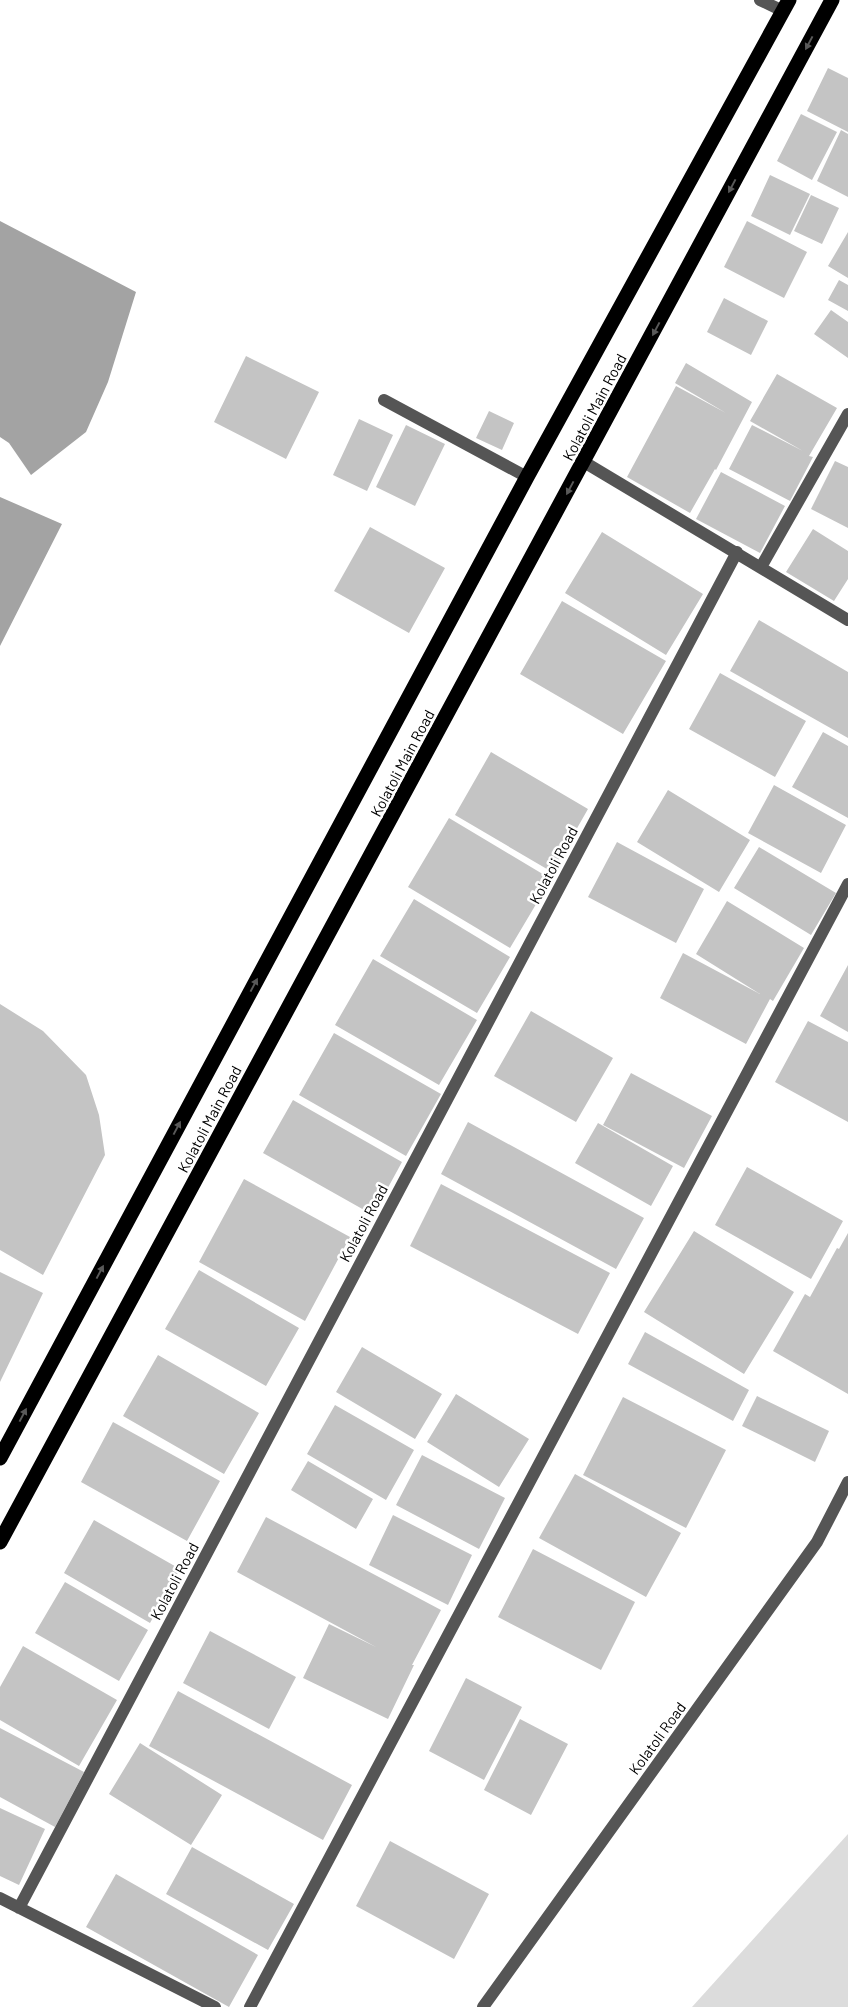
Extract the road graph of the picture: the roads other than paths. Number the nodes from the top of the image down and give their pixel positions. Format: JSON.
{"nodes":[{"id":1,"x":760,"y":0,"type":"edge"},
{"id":2,"x":832,"y":0,"type":"edge"},
{"id":3,"x":786,"y":5,"type":"edge"},
{"id":4,"x":384,"y":400,"type":"dead end"},
{"id":5,"x":848,"y":414,"type":"edge"},
{"id":6,"x":584,"y":462,"type":"junction"},
{"id":7,"x":527,"y":477,"type":"junction"},
{"id":8,"x":736,"y":552,"type":"junction"},
{"id":9,"x":762,"y":567,"type":"junction"},
{"id":10,"x":848,"y":620,"type":"edge"},
{"id":11,"x":848,"y":884,"type":"edge"},
{"id":12,"x":0,"y":1458,"type":"edge"},
{"id":13,"x":848,"y":1482,"type":"edge"},
{"id":14,"x":0,"y":1542,"type":"edge"},
{"id":15,"x":0,"y":1898,"type":"edge"},
{"id":16,"x":19,"y":1908,"type":"junction"},
{"id":17,"x":215,"y":2007,"type":"edge"},
{"id":18,"x":250,"y":2007,"type":"edge"},
{"id":19,"x":483,"y":2007,"type":"edge"}],
"edges":[{"from":1,"to":3,"type":"street"},
{"from":2,"to":6,"type":"highway","name":"Kolatoli Main Road","one_way":true},
{"from":3,"to":7,"type":"highway","name":"Kolatoli Main Road"},
{"from":4,"to":7,"type":"street"},
{"from":5,"to":9,"type":"street"},
{"from":6,"to":8,"type":"street"},
{"from":6,"to":14,"type":"highway","name":"Kolatoli Main Road","one_way":true},
{"from":12,"to":7,"type":"highway","name":"Kolatoli Main Road","one_way":true},
{"from":8,"to":9,"type":"street"},
{"from":8,"to":16,"type":"street","name":"Kolatoli Road"},
{"from":9,"to":10,"type":"street"},
{"from":11,"to":18,"type":"street"},
{"from":13,"to":19,"type":"street","name":"Kolatoli Road"},
{"from":15,"to":16,"type":"street"},
{"from":16,"to":17,"type":"street"}]}
